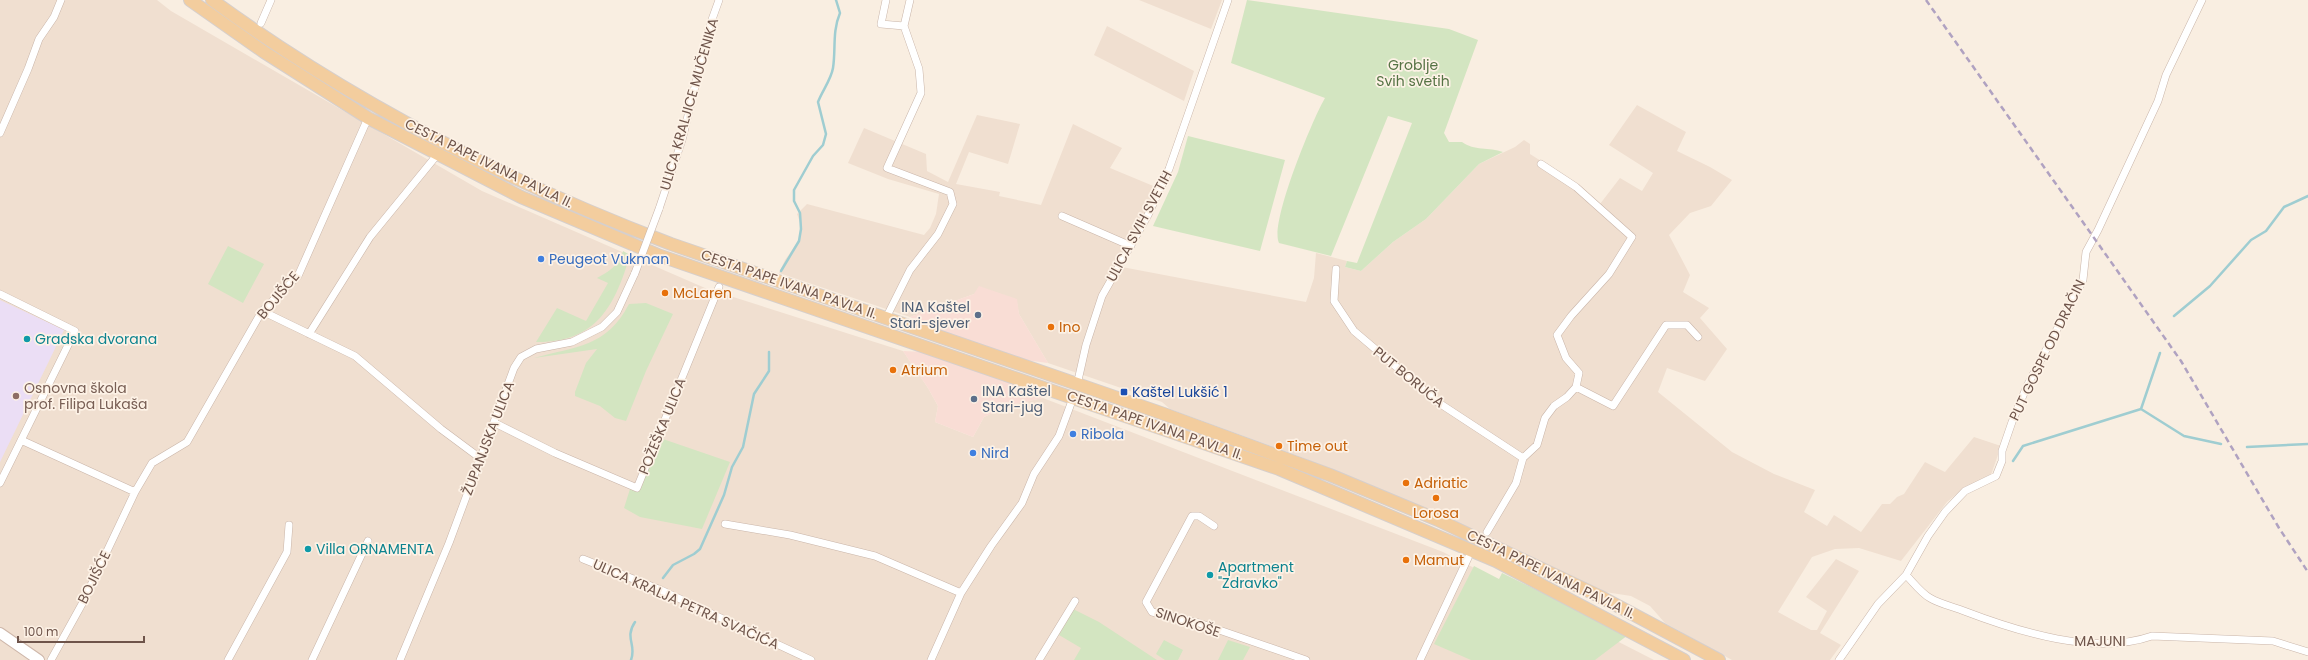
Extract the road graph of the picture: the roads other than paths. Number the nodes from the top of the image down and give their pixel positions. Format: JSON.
{"nodes":[{"id":1,"x":61,"y":0,"type":"edge"},
{"id":2,"x":190,"y":0,"type":"edge"},
{"id":3,"x":212,"y":0,"type":"edge"},
{"id":4,"x":271,"y":0,"type":"edge"},
{"id":5,"x":719,"y":0,"type":"edge"},
{"id":6,"x":886,"y":0,"type":"edge"},
{"id":7,"x":910,"y":0,"type":"edge"},
{"id":8,"x":1228,"y":0,"type":"edge"},
{"id":9,"x":2202,"y":0,"type":"edge"},
{"id":10,"x":261,"y":23,"type":"dead end"},
{"id":11,"x":904,"y":26,"type":"junction"},
{"id":12,"x":368,"y":118,"type":"junction"},
{"id":13,"x":0,"y":133,"type":"edge"},
{"id":14,"x":437,"y":155,"type":"junction"},
{"id":15,"x":1541,"y":164,"type":"dead end"},
{"id":16,"x":1062,"y":216,"type":"dead end"},
{"id":17,"x":1131,"y":246,"type":"junction"},
{"id":18,"x":1336,"y":269,"type":"dead end"},
{"id":19,"x":635,"y":273,"type":"joint"},
{"id":20,"x":719,"y":287,"type":"dead end"},
{"id":21,"x":0,"y":294,"type":"edge"},
{"id":22,"x":262,"y":311,"type":"junction"},
{"id":23,"x":886,"y":318,"type":"junction"},
{"id":24,"x":309,"y":334,"type":"junction"},
{"id":25,"x":1698,"y":337,"type":"dead end"},
{"id":26,"x":1077,"y":385,"type":"junction"},
{"id":27,"x":1576,"y":386,"type":"junction"},
{"id":28,"x":1073,"y":398,"type":"junction"},
{"id":29,"x":495,"y":423,"type":"junction"},
{"id":30,"x":22,"y":440,"type":"junction"},
{"id":31,"x":480,"y":458,"type":"junction"},
{"id":32,"x":1523,"y":458,"type":"junction"},
{"id":33,"x":2,"y":473,"type":"edge"},
{"id":34,"x":0,"y":483,"type":"edge"},
{"id":35,"x":135,"y":492,"type":"junction"},
{"id":36,"x":725,"y":524,"type":"dead end"},
{"id":37,"x":289,"y":525,"type":"dead end"},
{"id":38,"x":1214,"y":526,"type":"dead end"},
{"id":39,"x":1487,"y":532,"type":"dead end"},
{"id":40,"x":368,"y":541,"type":"dead end"},
{"id":41,"x":1468,"y":558,"type":"dead end"},
{"id":42,"x":583,"y":559,"type":"dead end"},
{"id":43,"x":1906,"y":575,"type":"junction"},
{"id":44,"x":961,"y":593,"type":"junction"},
{"id":45,"x":1075,"y":601,"type":"dead end"},
{"id":46,"x":0,"y":632,"type":"edge"},
{"id":47,"x":2308,"y":652,"type":"edge"},
{"id":48,"x":39,"y":660,"type":"edge"},
{"id":49,"x":51,"y":660,"type":"edge"},
{"id":50,"x":228,"y":660,"type":"edge"},
{"id":51,"x":312,"y":660,"type":"edge"},
{"id":52,"x":400,"y":660,"type":"edge"},
{"id":53,"x":811,"y":660,"type":"edge"},
{"id":54,"x":931,"y":660,"type":"edge"},
{"id":55,"x":1039,"y":660,"type":"edge"},
{"id":56,"x":1306,"y":660,"type":"edge"},
{"id":57,"x":1420,"y":660,"type":"edge"},
{"id":58,"x":1684,"y":660,"type":"edge"},
{"id":59,"x":1719,"y":660,"type":"edge"},
{"id":60,"x":1839,"y":660,"type":"edge"}],
"edges":[{"from":1,"to":13,"type":"street"},
{"from":2,"to":12,"type":"main road","name":"CESTA PAPE IVANA PAVLA II."},
{"from":3,"to":23,"type":"main road","name":"CESTA PAPE IVANA PAVLA II."},
{"from":4,"to":10,"type":"street"},
{"from":5,"to":19,"type":"street","name":"ULICA KRALJICE MUČENIKA","bridge":true},
{"from":6,"to":11,"type":"street"},
{"from":7,"to":11,"type":"street"},
{"from":8,"to":17,"type":"street","name":"ULICA SVIH SVETIH"},
{"from":9,"to":43,"type":"street","name":"PUT GOSPE OD DRAČIN"},
{"from":11,"to":23,"type":"street"},
{"from":12,"to":14,"type":"main road","name":"CESTA PAPE IVANA PAVLA II."},
{"from":12,"to":22,"type":"street","name":"BOJIŠĆE"},
{"from":14,"to":24,"type":"street"},
{"from":14,"to":28,"type":"main road","name":"CESTA PAPE IVANA PAVLA II."},
{"from":15,"to":27,"type":"street"},
{"from":16,"to":17,"type":"street"},
{"from":17,"to":26,"type":"street","name":"ULICA SVIH SVETIH"},
{"from":18,"to":32,"type":"street","name":"PUT BORUČA"},
{"from":19,"to":29,"type":"street","name":"ŽUPANJSKA ULICA"},
{"from":20,"to":29,"type":"street","name":"POŽEŠKA ULICA"},
{"from":21,"to":30,"type":"street"},
{"from":22,"to":24,"type":"street"},
{"from":22,"to":35,"type":"street","name":"BOJIŠĆE"},
{"from":23,"to":26,"type":"main road","name":"CESTA PAPE IVANA PAVLA II."},
{"from":24,"to":31,"type":"street"},
{"from":25,"to":27,"type":"street"},
{"from":26,"to":59,"type":"main road","name":"CESTA PAPE IVANA PAVLA II."},
{"from":27,"to":32,"type":"street"},
{"from":28,"to":44,"type":"street"},
{"from":28,"to":58,"type":"main road","name":"CESTA PAPE IVANA PAVLA II."},
{"from":29,"to":31,"type":"street","name":"ŽUPANJSKA ULICA"},
{"from":30,"to":33,"type":"street"},
{"from":30,"to":35,"type":"street"},
{"from":31,"to":52,"type":"street","name":"ŽUPANJSKA ULICA"},
{"from":32,"to":39,"type":"street"},
{"from":33,"to":34,"type":"street"},
{"from":35,"to":49,"type":"street","name":"BOJIŠĆE"},
{"from":36,"to":44,"type":"street"},
{"from":37,"to":50,"type":"street"},
{"from":38,"to":56,"type":"street","name":"SINOKOŠE"},
{"from":40,"to":51,"type":"street"},
{"from":41,"to":57,"type":"street"},
{"from":42,"to":53,"type":"street","name":"ULICA KRALJA PETRA SVAČIĆA"},
{"from":43,"to":47,"type":"street","name":"MAJUNI"},
{"from":43,"to":60,"type":"street","name":"PUT GOSPE OD DRAČIN"},
{"from":44,"to":54,"type":"street"},
{"from":45,"to":55,"type":"street"},
{"from":46,"to":48,"type":"main road"}]}
